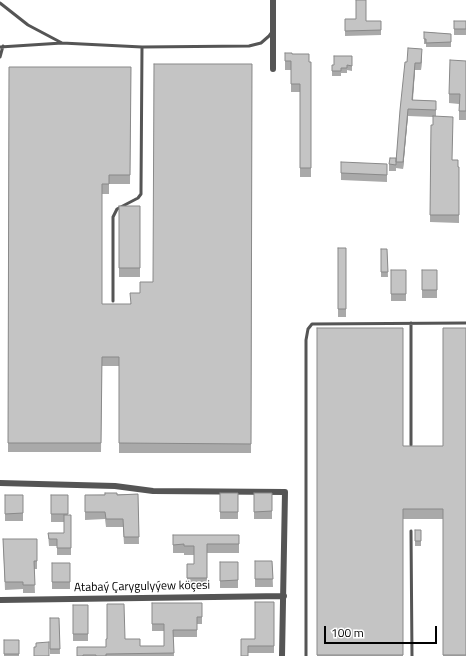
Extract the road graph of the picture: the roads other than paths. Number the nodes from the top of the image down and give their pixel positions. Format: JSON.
{"nodes":[{"id":1,"x":273,"y":0,"type":"edge"},
{"id":2,"x":0,"y":3,"type":"edge"},
{"id":3,"x":273,"y":30,"type":"junction"},
{"id":4,"x":62,"y":43,"type":"junction"},
{"id":5,"x":2,"y":46,"type":"edge"},
{"id":6,"x":142,"y":47,"type":"junction"},
{"id":7,"x":0,"y":57,"type":"edge"},
{"id":8,"x":273,"y":69,"type":"dead end"},
{"id":9,"x":113,"y":301,"type":"dead end"},
{"id":10,"x":411,"y":323,"type":"junction"},
{"id":11,"x":466,"y":323,"type":"edge"},
{"id":12,"x":411,"y":445,"type":"edge"},
{"id":13,"x":0,"y":483,"type":"edge"},
{"id":14,"x":411,"y":531,"type":"dead end"},
{"id":15,"x":284,"y":596,"type":"junction"},
{"id":16,"x":0,"y":600,"type":"edge"},
{"id":17,"x":282,"y":656,"type":"edge"},
{"id":18,"x":306,"y":656,"type":"edge"},
{"id":19,"x":412,"y":656,"type":"edge"}],
"edges":[{"from":1,"to":3,"type":"street"},
{"from":2,"to":4,"type":"lane"},
{"from":3,"to":6,"type":"lane"},
{"from":3,"to":8,"type":"street"},
{"from":4,"to":5,"type":"lane"},
{"from":4,"to":6,"type":"lane"},
{"from":5,"to":7,"type":"lane"},
{"from":6,"to":9,"type":"lane"},
{"from":10,"to":11,"type":"lane"},
{"from":10,"to":12,"type":"lane"},
{"from":10,"to":18,"type":"lane"},
{"from":13,"to":15,"type":"street"},
{"from":14,"to":19,"type":"lane"},
{"from":15,"to":16,"type":"street","name":"Atabaý Çarygulyýew köçesi"},
{"from":15,"to":17,"type":"street"}]}
